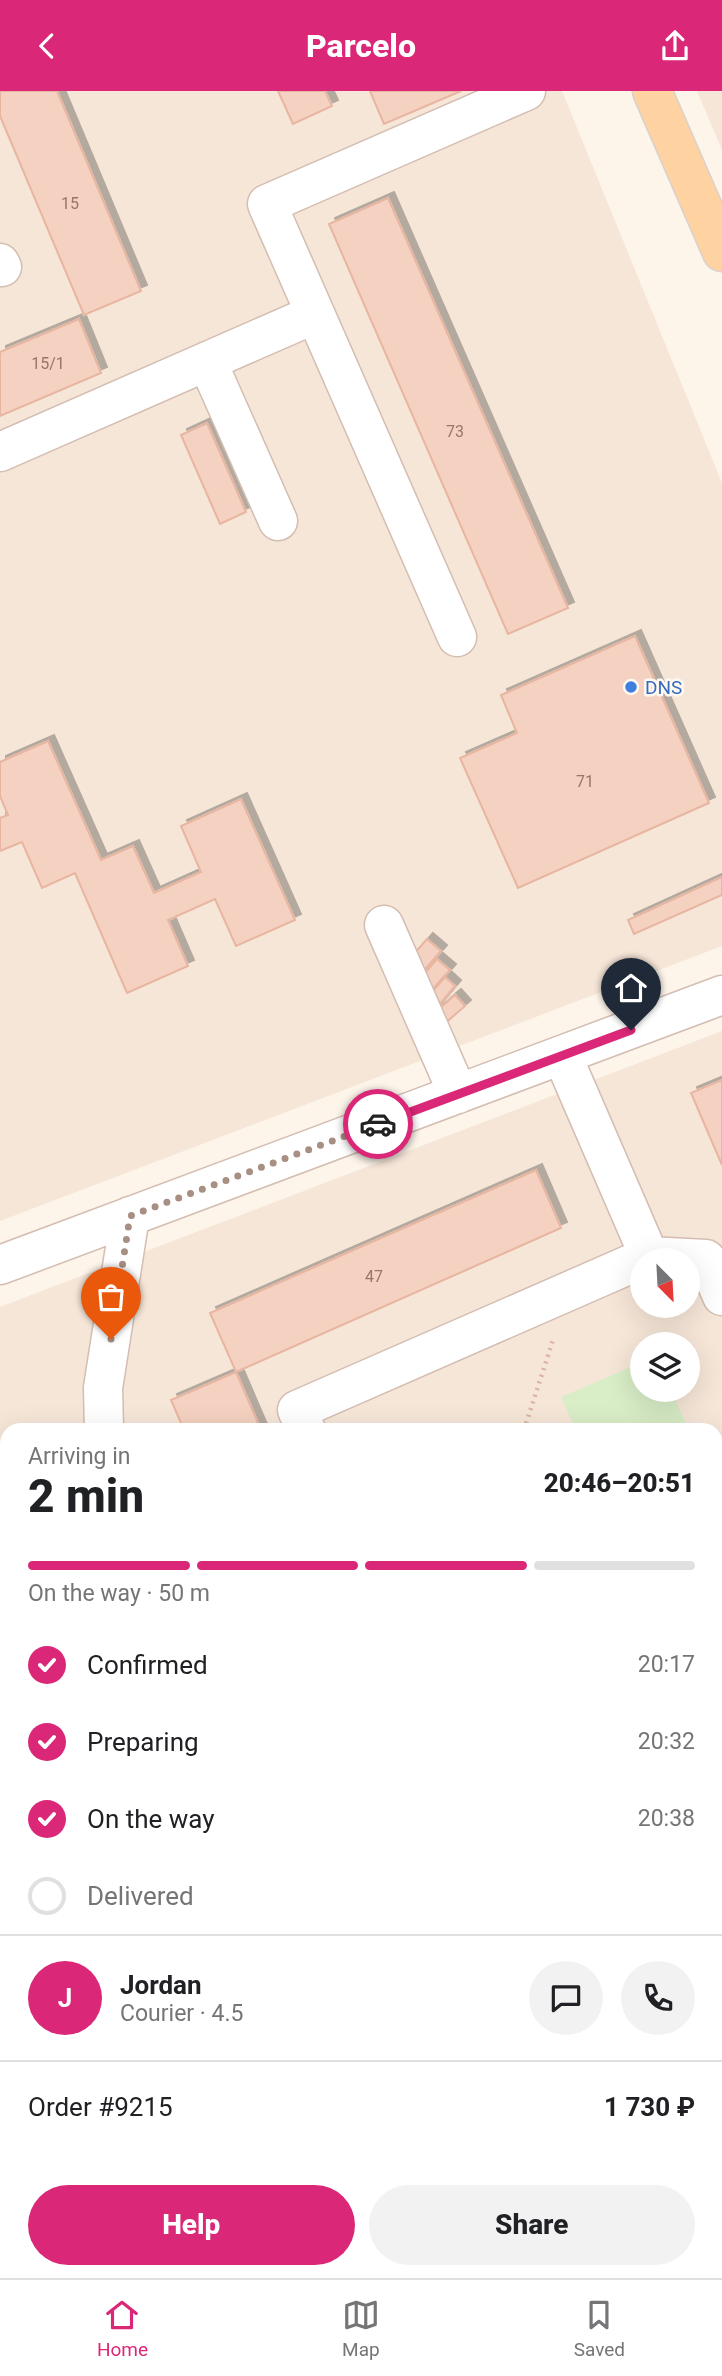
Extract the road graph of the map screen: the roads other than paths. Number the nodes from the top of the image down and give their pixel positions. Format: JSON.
{"nodes":[{"id":1,"x":526,"y":91,"type":"edge"},
{"id":2,"x":652,"y":91,"type":"edge"},
{"id":3,"x":722,"y":251,"type":"edge"},
{"id":4,"x":315,"y":314,"type":"junction"},
{"id":5,"x":207,"y":361,"type":"junction"},
{"id":6,"x":0,"y":452,"type":"edge"},
{"id":7,"x":278,"y":521,"type":"dead end"},
{"id":8,"x":457,"y":637,"type":"dead end"},
{"id":9,"x":384,"y":925,"type":"dead end"},
{"id":10,"x":722,"y":995,"type":"edge"},
{"id":11,"x":562,"y":1055,"type":"junction"},
{"id":12,"x":458,"y":1094,"type":"junction"},
{"id":13,"x":130,"y":1216,"type":"junction"},
{"id":14,"x":646,"y":1248,"type":"edge"},
{"id":15,"x":700,"y":1259,"type":"edge"},
{"id":16,"x":630,"y":1264,"type":"edge"},
{"id":17,"x":0,"y":1265,"type":"edge"},
{"id":18,"x":722,"y":1296,"type":"edge"},
{"id":19,"x":104,"y":1423,"type":"edge"},
{"id":20,"x":303,"y":1423,"type":"edge"}],
"edges":[{"from":1,"to":4,"type":"street"},
{"from":2,"to":3,"type":"main road"},
{"from":4,"to":5,"type":"street"},
{"from":4,"to":8,"type":"street"},
{"from":5,"to":6,"type":"street"},
{"from":5,"to":7,"type":"street"},
{"from":9,"to":12,"type":"street"},
{"from":10,"to":11,"type":"street"},
{"from":11,"to":12,"type":"street"},
{"from":11,"to":14,"type":"street"},
{"from":12,"to":13,"type":"street"},
{"from":13,"to":17,"type":"street"},
{"from":13,"to":19,"type":"street"},
{"from":15,"to":18,"type":"street"},
{"from":16,"to":20,"type":"street"}]}
